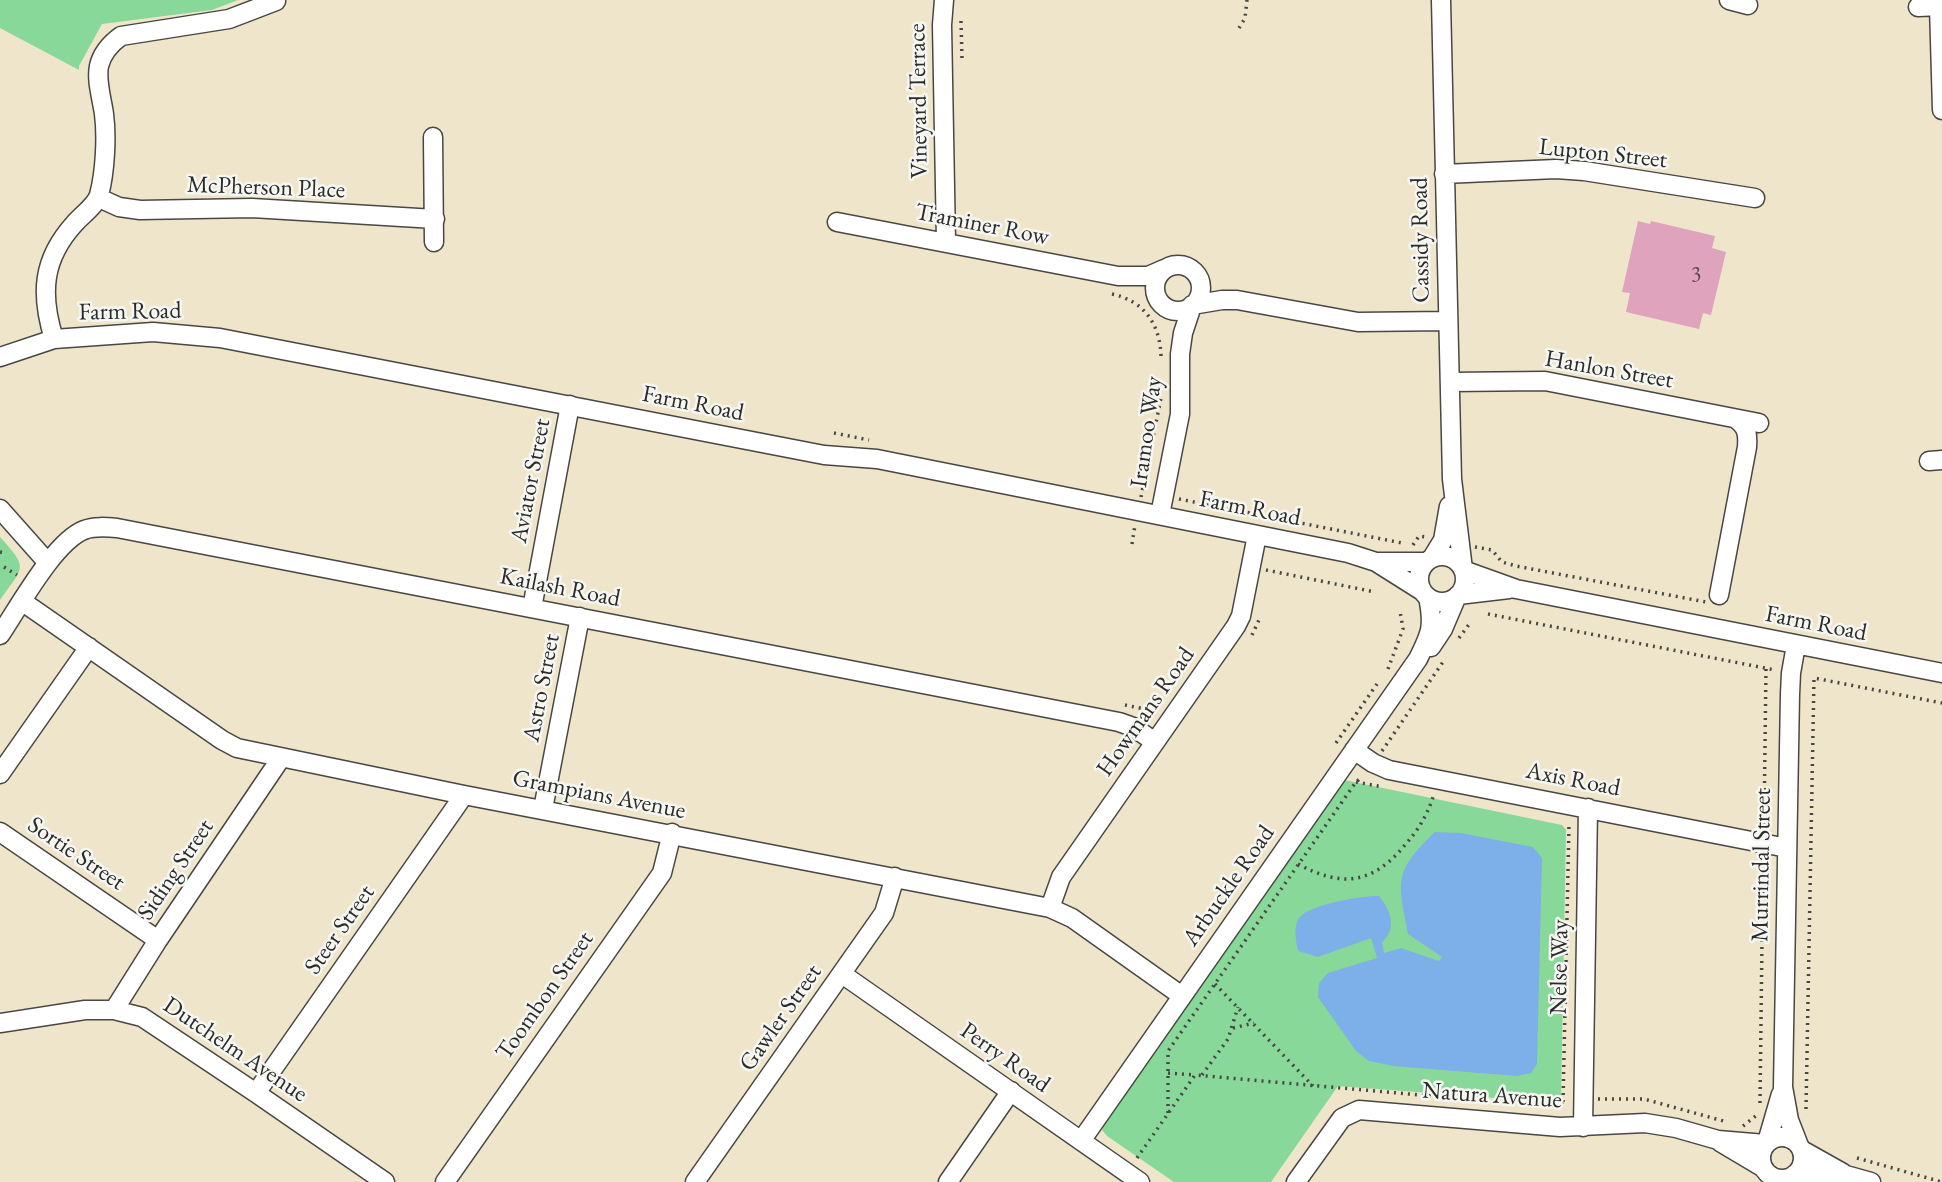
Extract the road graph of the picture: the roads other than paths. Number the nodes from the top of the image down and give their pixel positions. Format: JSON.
{"nodes":[{"id":1,"x":944,"y":0,"type":"edge"},
{"id":2,"x":1441,"y":0,"type":"edge"},
{"id":3,"x":1728,"y":0,"type":"edge"},
{"id":4,"x":276,"y":1,"type":"edge"},
{"id":5,"x":1748,"y":5,"type":"dead end"},
{"id":6,"x":1941,"y":6,"type":"edge"},
{"id":7,"x":1918,"y":7,"type":"dead end"},
{"id":8,"x":1942,"y":110,"type":"edge"},
{"id":9,"x":433,"y":137,"type":"dead end"},
{"id":10,"x":1444,"y":174,"type":"junction"},
{"id":11,"x":99,"y":198,"type":"junction"},
{"id":12,"x":1755,"y":198,"type":"dead end"},
{"id":13,"x":435,"y":219,"type":"junction"},
{"id":14,"x":837,"y":222,"type":"dead end"},
{"id":15,"x":434,"y":242,"type":"dead end"},
{"id":16,"x":946,"y":242,"type":"junction"},
{"id":17,"x":1164,"y":270,"type":"junction"},
{"id":18,"x":1197,"y":275,"type":"junction"},
{"id":19,"x":1118,"y":276,"type":"junction"},
{"id":20,"x":1237,"y":300,"type":"junction"},
{"id":21,"x":1161,"y":302,"type":"junction"},
{"id":22,"x":1192,"y":306,"type":"junction"},
{"id":23,"x":1447,"y":321,"type":"junction"},
{"id":24,"x":54,"y":339,"type":"junction"},
{"id":25,"x":1180,"y":354,"type":"junction"},
{"id":26,"x":0,"y":357,"type":"edge"},
{"id":27,"x":1450,"y":382,"type":"junction"},
{"id":28,"x":570,"y":405,"type":"junction"},
{"id":29,"x":1736,"y":419,"type":"junction"},
{"id":30,"x":1759,"y":423,"type":"dead end"},
{"id":31,"x":1452,"y":479,"type":"junction"},
{"id":32,"x":0,"y":509,"type":"edge"},
{"id":33,"x":1160,"y":515,"type":"junction"},
{"id":34,"x":1257,"y":535,"type":"junction"},
{"id":35,"x":1429,"y":560,"type":"junction"},
{"id":36,"x":1376,"y":562,"type":"junction"},
{"id":37,"x":48,"y":563,"type":"junction"},
{"id":38,"x":1463,"y":569,"type":"junction"},
{"id":39,"x":1516,"y":589,"type":"junction"},
{"id":40,"x":1425,"y":594,"type":"junction"},
{"id":41,"x":1458,"y":596,"type":"junction"},
{"id":42,"x":1713,"y":598,"type":"road end"},
{"id":43,"x":23,"y":602,"type":"junction"},
{"id":44,"x":532,"y":608,"type":"junction"},
{"id":45,"x":580,"y":617,"type":"junction"},
{"id":46,"x":0,"y":635,"type":"edge"},
{"id":47,"x":1796,"y":645,"type":"junction"},
{"id":48,"x":89,"y":648,"type":"junction"},
{"id":49,"x":1418,"y":659,"type":"junction"},
{"id":50,"x":1942,"y":673,"type":"edge"},
{"id":51,"x":1155,"y":742,"type":"junction"},
{"id":52,"x":1354,"y":750,"type":"junction"},
{"id":53,"x":281,"y":758,"type":"junction"},
{"id":54,"x":0,"y":774,"type":"edge"},
{"id":55,"x":464,"y":795,"type":"junction"},
{"id":56,"x":1580,"y":807,"type":"junction"},
{"id":57,"x":543,"y":809,"type":"junction"},
{"id":58,"x":0,"y":832,"type":"edge"},
{"id":59,"x":673,"y":833,"type":"junction"},
{"id":60,"x":1787,"y":848,"type":"junction"},
{"id":61,"x":895,"y":877,"type":"junction"},
{"id":62,"x":1050,"y":908,"type":"junction"},
{"id":63,"x":158,"y":940,"type":"junction"},
{"id":64,"x":842,"y":974,"type":"junction"},
{"id":65,"x":1182,"y":996,"type":"junction"},
{"id":66,"x":114,"y":1010,"type":"junction"},
{"id":67,"x":0,"y":1023,"type":"edge"},
{"id":68,"x":1783,"y":1087,"type":"junction"},
{"id":69,"x":1010,"y":1091,"type":"junction"},
{"id":70,"x":256,"y":1093,"type":"junction"},
{"id":71,"x":1583,"y":1126,"type":"junction"},
{"id":72,"x":1081,"y":1140,"type":"junction"},
{"id":73,"x":1718,"y":1140,"type":"junction"},
{"id":74,"x":1766,"y":1143,"type":"junction"},
{"id":75,"x":1800,"y":1147,"type":"junction"},
{"id":76,"x":1766,"y":1173,"type":"edge"},
{"id":77,"x":1846,"y":1175,"type":"junction"},
{"id":78,"x":1793,"y":1178,"type":"edge"},
{"id":79,"x":385,"y":1182,"type":"edge"},
{"id":80,"x":445,"y":1182,"type":"edge"},
{"id":81,"x":695,"y":1182,"type":"edge"},
{"id":82,"x":948,"y":1182,"type":"edge"},
{"id":83,"x":1140,"y":1182,"type":"edge"},
{"id":84,"x":1296,"y":1182,"type":"edge"},
{"id":85,"x":1871,"y":1182,"type":"edge"}],
"edges":[{"from":1,"to":16,"type":"street","name":"Vineyard Terrace"},
{"from":2,"to":10,"type":"street","name":"Cassidy Road"},
{"from":3,"to":5,"type":"street"},
{"from":4,"to":11,"type":"street"},
{"from":6,"to":7,"type":"street"},
{"from":6,"to":8,"type":"street"},
{"from":9,"to":13,"type":"street"},
{"from":10,"to":12,"type":"street","name":"Lupton Street"},
{"from":10,"to":23,"type":"street","name":"Cassidy Road"},
{"from":11,"to":13,"type":"street","name":"McPherson Place"},
{"from":11,"to":24,"type":"street"},
{"from":13,"to":15,"type":"street"},
{"from":14,"to":16,"type":"street","name":"Traminer Row"},
{"from":16,"to":19,"type":"street","name":"Traminer Row"},
{"from":17,"to":18,"type":"street"},
{"from":17,"to":19,"type":"street","name":"Traminer Row"},
{"from":17,"to":21,"type":"street"},
{"from":18,"to":20,"type":"street"},
{"from":18,"to":22,"type":"street"},
{"from":19,"to":21,"type":"street","name":"Traminer Row"},
{"from":20,"to":22,"type":"street"},
{"from":20,"to":23,"type":"street"},
{"from":21,"to":22,"type":"street"},
{"from":21,"to":25,"type":"street","name":"Iramoo Way"},
{"from":22,"to":25,"type":"street","name":"Iramoo Way"},
{"from":23,"to":27,"type":"street","name":"Cassidy Road"},
{"from":24,"to":26,"type":"street","name":"Farm Road"},
{"from":24,"to":28,"type":"street","name":"Farm Road"},
{"from":25,"to":33,"type":"street","name":"Iramoo Way"},
{"from":27,"to":29,"type":"street","name":"Hanlon Street"},
{"from":27,"to":31,"type":"street","name":"Cassidy Road"},
{"from":28,"to":33,"type":"street","name":"Farm Road"},
{"from":28,"to":44,"type":"street","name":"Aviator Street"},
{"from":29,"to":30,"type":"street","name":"Hanlon Street"},
{"from":29,"to":42,"type":"street"},
{"from":31,"to":35,"type":"street","name":"Cassidy Road"},
{"from":31,"to":38,"type":"street","name":"Cassidy Road"},
{"from":32,"to":37,"type":"street"},
{"from":33,"to":34,"type":"street","name":"Farm Road"},
{"from":34,"to":36,"type":"street","name":"Farm Road"},
{"from":34,"to":51,"type":"street","name":"Howmans Road"},
{"from":35,"to":36,"type":"street","name":"Farm Road"},
{"from":35,"to":38,"type":"street"},
{"from":35,"to":40,"type":"street"},
{"from":36,"to":40,"type":"street","name":"Farm Road"},
{"from":37,"to":43,"type":"street","name":"Kailash Road"},
{"from":37,"to":44,"type":"street","name":"Kailash Road"},
{"from":38,"to":39,"type":"street","name":"Farm Road"},
{"from":38,"to":41,"type":"street"},
{"from":39,"to":41,"type":"street","name":"Farm Road"},
{"from":39,"to":47,"type":"street","name":"Farm Road"},
{"from":40,"to":41,"type":"street"},
{"from":40,"to":49,"type":"street","name":"Arbuckle Road"},
{"from":41,"to":49,"type":"street","name":"Arbuckle Road"},
{"from":43,"to":46,"type":"street","name":"Kailash Road"},
{"from":43,"to":48,"type":"street","name":"Grampians Avenue"},
{"from":44,"to":45,"type":"street","name":"Kailash Road"},
{"from":45,"to":51,"type":"street","name":"Kailash Road"},
{"from":45,"to":57,"type":"street","name":"Astro Street"},
{"from":47,"to":50,"type":"street","name":"Farm Road"},
{"from":47,"to":60,"type":"street","name":"Murrindal Street"},
{"from":48,"to":53,"type":"street","name":"Grampians Avenue"},
{"from":48,"to":54,"type":"street"},
{"from":49,"to":52,"type":"street","name":"Arbuckle Road"},
{"from":51,"to":62,"type":"street","name":"Howmans Road"},
{"from":52,"to":56,"type":"street","name":"Axis Road"},
{"from":52,"to":65,"type":"street","name":"Arbuckle Road"},
{"from":53,"to":55,"type":"street","name":"Grampians Avenue"},
{"from":53,"to":63,"type":"street","name":"Siding Street"},
{"from":55,"to":57,"type":"street","name":"Grampians Avenue"},
{"from":55,"to":70,"type":"street","name":"Steer Street"},
{"from":56,"to":60,"type":"street","name":"Axis Road"},
{"from":56,"to":71,"type":"street","name":"Nelse Way"},
{"from":57,"to":59,"type":"street","name":"Grampians Avenue"},
{"from":58,"to":63,"type":"street","name":"Sortie Street"},
{"from":59,"to":61,"type":"street","name":"Grampians Avenue"},
{"from":59,"to":80,"type":"street","name":"Toombon Street"},
{"from":60,"to":68,"type":"street","name":"Murrindal Street"},
{"from":61,"to":62,"type":"street","name":"Grampians Avenue"},
{"from":61,"to":64,"type":"street","name":"Gawler Street"},
{"from":62,"to":65,"type":"street","name":"Grampians Avenue"},
{"from":63,"to":66,"type":"street","name":"Siding Street"},
{"from":64,"to":69,"type":"street","name":"Perry Road"},
{"from":64,"to":81,"type":"street","name":"Gawler Street"},
{"from":65,"to":72,"type":"street","name":"Arbuckle Road"},
{"from":66,"to":67,"type":"street","name":"Dutchelm Avenue"},
{"from":66,"to":70,"type":"street","name":"Dutchelm Avenue"},
{"from":68,"to":74,"type":"street","name":"Murrindal Street"},
{"from":68,"to":75,"type":"street","name":"Murrindal Street"},
{"from":69,"to":72,"type":"street","name":"Perry Road"},
{"from":69,"to":82,"type":"street"},
{"from":70,"to":79,"type":"street","name":"Dutchelm Avenue"},
{"from":71,"to":73,"type":"street","name":"Natura Avenue"},
{"from":71,"to":84,"type":"street","name":"Natura Avenue"},
{"from":72,"to":83,"type":"street","name":"Perry Road"},
{"from":73,"to":74,"type":"street","name":"Natura Avenue"},
{"from":73,"to":76,"type":"street","name":"Natura Avenue"},
{"from":74,"to":75,"type":"street"},
{"from":74,"to":76,"type":"street"},
{"from":75,"to":77,"type":"street"},
{"from":75,"to":78,"type":"street"},
{"from":76,"to":78,"type":"street"},
{"from":77,"to":78,"type":"street"},
{"from":77,"to":85,"type":"street"}]}
